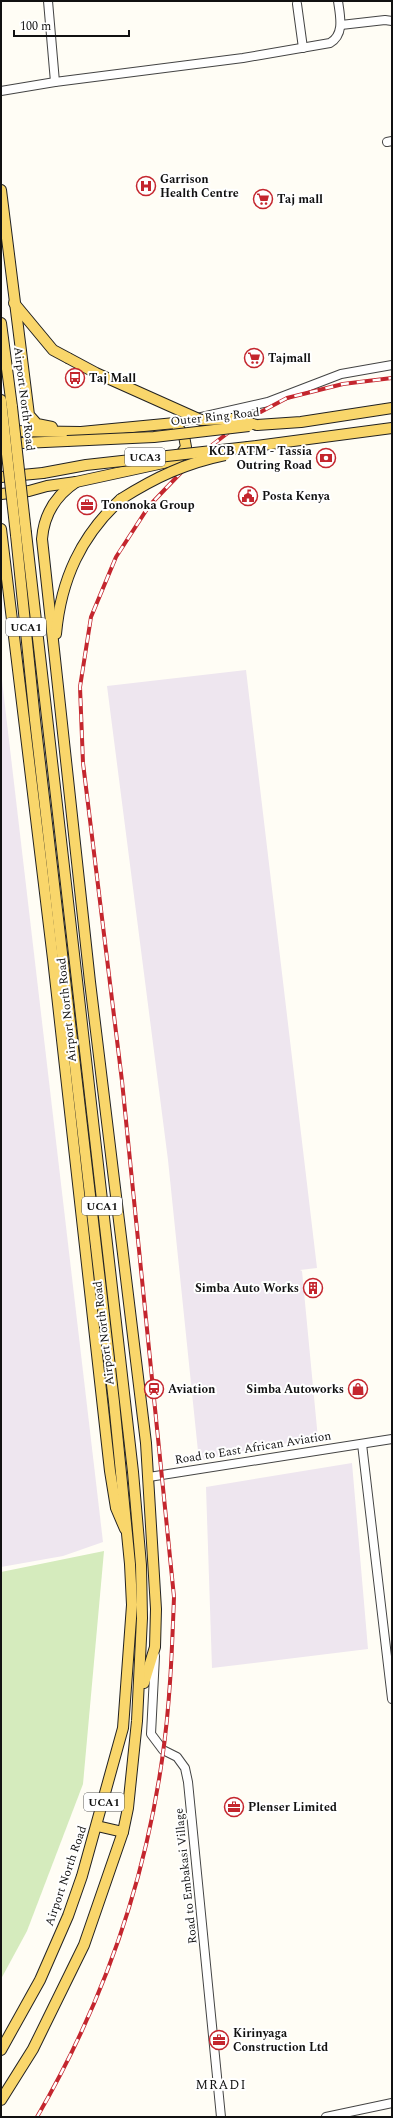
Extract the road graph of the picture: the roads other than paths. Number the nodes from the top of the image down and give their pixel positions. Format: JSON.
{"nodes":[{"id":1,"x":48,"y":1,"type":"edge"},
{"id":2,"x":338,"y":1,"type":"edge"},
{"id":3,"x":298,"y":4,"type":"dead end"},
{"id":4,"x":392,"y":21,"type":"edge"},
{"id":5,"x":341,"y":25,"type":"junction"},
{"id":6,"x":303,"y":48,"type":"junction"},
{"id":7,"x":55,"y":82,"type":"junction"},
{"id":8,"x":1,"y":91,"type":"edge"},
{"id":9,"x":1,"y":190,"type":"edge"},
{"id":10,"x":14,"y":303,"type":"junction"},
{"id":11,"x":1,"y":323,"type":"edge"},
{"id":12,"x":392,"y":365,"type":"edge"},
{"id":13,"x":1,"y":400,"type":"edge"},
{"id":14,"x":392,"y":408,"type":"edge"},
{"id":15,"x":175,"y":423,"type":"junction"},
{"id":16,"x":257,"y":425,"type":"junction"},
{"id":17,"x":392,"y":428,"type":"edge"},
{"id":18,"x":1,"y":432,"type":"edge"},
{"id":19,"x":81,"y":432,"type":"junction"},
{"id":20,"x":1,"y":444,"type":"edge"},
{"id":21,"x":248,"y":447,"type":"junction"},
{"id":22,"x":1,"y":477,"type":"edge"},
{"id":23,"x":76,"y":482,"type":"junction"},
{"id":24,"x":1,"y":494,"type":"edge"},
{"id":25,"x":1,"y":529,"type":"edge"},
{"id":26,"x":54,"y":650,"type":"junction"},
{"id":27,"x":65,"y":873,"type":"junction"},
{"id":28,"x":90,"y":982,"type":"junction"},
{"id":29,"x":392,"y":1438,"type":"edge"},
{"id":30,"x":362,"y":1444,"type":"junction"},
{"id":31,"x":149,"y":1477,"type":"junction"},
{"id":32,"x":127,"y":1534,"type":"junction"},
{"id":33,"x":155,"y":1648,"type":"junction"},
{"id":34,"x":139,"y":1696,"type":"junction"},
{"id":35,"x":392,"y":1699,"type":"edge"},
{"id":36,"x":96,"y":1826,"type":"junction"},
{"id":37,"x":123,"y":1832,"type":"junction"},
{"id":38,"x":1,"y":2050,"type":"edge"},
{"id":39,"x":1,"y":2100,"type":"edge"},
{"id":40,"x":392,"y":2103,"type":"edge"},
{"id":41,"x":221,"y":2117,"type":"edge"},
{"id":42,"x":326,"y":2117,"type":"edge"}],
"edges":[{"from":1,"to":7,"type":"street"},
{"from":2,"to":5,"type":"street"},
{"from":3,"to":6,"type":"street"},
{"from":4,"to":5,"type":"street"},
{"from":5,"to":6,"type":"street"},
{"from":6,"to":7,"type":"street"},
{"from":7,"to":8,"type":"street"},
{"from":9,"to":10,"type":"main road","name":"Airport North Road"},
{"from":10,"to":16,"type":"main road","bridge":true},
{"from":10,"to":19,"type":"main road","name":"Airport North Road"},
{"from":11,"to":27,"type":"main road","name":"Airport North Road","number":"UCA1","bridge":true},
{"from":12,"to":15,"type":"street"},
{"from":13,"to":32,"type":"main road","name":"Airport North Road","number":"UCA1","bridge":true},
{"from":14,"to":16,"type":"main road","name":"Outer Ring Road","number":"UCA3"},
{"from":15,"to":19,"type":"main road"},
{"from":15,"to":23,"type":"main road"},
{"from":16,"to":20,"type":"main road","name":"Outer Ring Road","number":"UCA3","bridge":true},
{"from":17,"to":21,"type":"main road","number":"UCA3"},
{"from":18,"to":19,"type":"main road"},
{"from":21,"to":22,"type":"main road","number":"UCA3","bridge":true},
{"from":21,"to":26,"type":"main road","bridge":true},
{"from":23,"to":24,"type":"main road"},
{"from":23,"to":26,"type":"main road","name":"Airport North Road","number":"UCA1"},
{"from":25,"to":32,"type":"main road","name":"Airport North Road","number":"UCA1"},
{"from":26,"to":28,"type":"main road","name":"Airport North Road","number":"UCA1"},
{"from":27,"to":28,"type":"main road"},
{"from":27,"to":34,"type":"main road","name":"Airport North Road","number":"UCA1"},
{"from":28,"to":31,"type":"main road","name":"Airport North Road","number":"UCA1"},
{"from":29,"to":30,"type":"street","name":"Road to East African Aviation"},
{"from":30,"to":31,"type":"street","name":"Road to East African Aviation"},
{"from":30,"to":35,"type":"street"},
{"from":31,"to":33,"type":"main road","name":"Airport North Road","number":"UCA1"},
{"from":32,"to":36,"type":"main road","name":"Airport North Road","number":"UCA1"},
{"from":33,"to":34,"type":"main road","name":"Airport North Road","number":"UCA1"},
{"from":33,"to":41,"type":"street","name":"Road to Embakasi Village"},
{"from":34,"to":37,"type":"main road","name":"Airport North Road","number":"UCA1"},
{"from":36,"to":37,"type":"main road"},
{"from":36,"to":38,"type":"main road","name":"Airport North Road","number":"UCA1"},
{"from":37,"to":39,"type":"main road","name":"Airport North Road","number":"UCA1"},
{"from":40,"to":42,"type":"street"}]}
